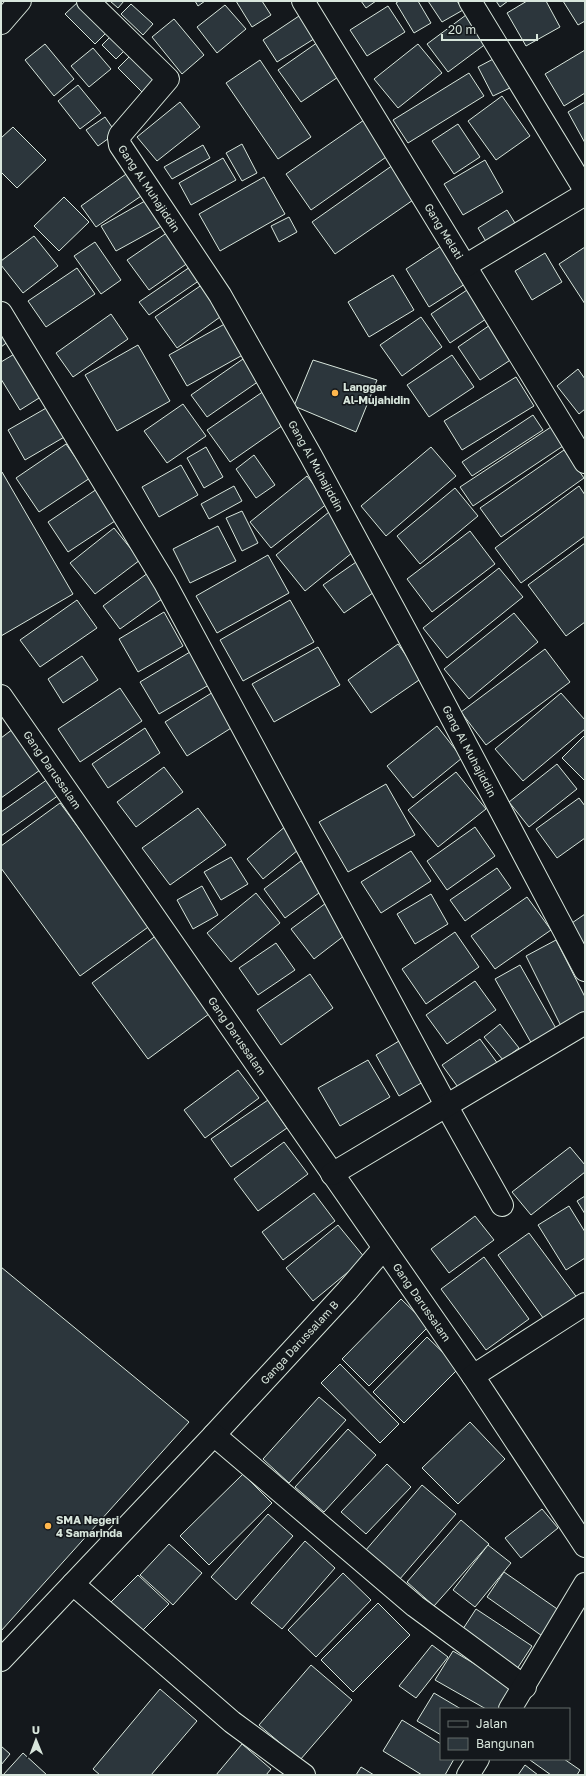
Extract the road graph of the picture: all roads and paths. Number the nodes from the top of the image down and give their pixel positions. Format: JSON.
{"nodes":[{"id":1,"x":20,"y":1,"type":"edge"},
{"id":2,"x":88,"y":1,"type":"edge"},
{"id":3,"x":303,"y":1,"type":"edge"},
{"id":4,"x":470,"y":1,"type":"edge"},
{"id":5,"x":1,"y":23,"type":"edge"},
{"id":6,"x":585,"y":191,"type":"edge"},
{"id":7,"x":465,"y":266,"type":"junction"},
{"id":8,"x":1,"y":313,"type":"edge"},
{"id":9,"x":585,"y":462,"type":"edge"},
{"id":10,"x":1,"y":696,"type":"edge"},
{"id":11,"x":585,"y":970,"type":"edge"},
{"id":12,"x":585,"y":1023,"type":"edge"},
{"id":13,"x":446,"y":1105,"type":"junction"},
{"id":14,"x":332,"y":1174,"type":"junction"},
{"id":15,"x":502,"y":1205,"type":"dead end"},
{"id":16,"x":383,"y":1248,"type":"junction"},
{"id":17,"x":584,"y":1306,"type":"edge"},
{"id":18,"x":473,"y":1376,"type":"junction"},
{"id":19,"x":214,"y":1435,"type":"junction"},
{"id":20,"x":585,"y":1546,"type":"edge"},
{"id":21,"x":73,"y":1584,"type":"junction"},
{"id":22,"x":585,"y":1584,"type":"edge"},
{"id":23,"x":1,"y":1660,"type":"edge"},
{"id":24,"x":525,"y":1687,"type":"junction"},
{"id":25,"x":511,"y":1708,"type":"edge"},
{"id":26,"x":477,"y":1760,"type":"edge"},
{"id":27,"x":304,"y":1775,"type":"edge"},
{"id":28,"x":468,"y":1775,"type":"edge"}],
"edges":[{"from":1,"to":5,"type":"street"},
{"from":2,"to":11,"type":"street","name":"Gang Al Muhajiddin"},
{"from":3,"to":7,"type":"street","name":"Gang Melati"},
{"from":4,"to":6,"type":"street"},
{"from":6,"to":7,"type":"street"},
{"from":7,"to":9,"type":"street","name":"Gang Melati"},
{"from":8,"to":13,"type":"street"},
{"from":10,"to":14,"type":"street","name":"Gang Darussalam"},
{"from":12,"to":13,"type":"street"},
{"from":13,"to":14,"type":"street"},
{"from":13,"to":15,"type":"street"},
{"from":14,"to":16,"type":"street","name":"Gang Darussalam"},
{"from":16,"to":18,"type":"street","name":"Gang Darussalam"},
{"from":16,"to":19,"type":"street","name":"Ganga Darussalam B"},
{"from":17,"to":18,"type":"street"},
{"from":18,"to":20,"type":"street","name":"Gang Darussalam"},
{"from":19,"to":21,"type":"street","name":"Ganga Darussalam B"},
{"from":19,"to":24,"type":"street"},
{"from":21,"to":23,"type":"street","name":"Ganga Darussalam B"},
{"from":21,"to":27,"type":"street"},
{"from":22,"to":24,"type":"street"},
{"from":24,"to":25,"type":"street"},
{"from":26,"to":28,"type":"street"}]}
